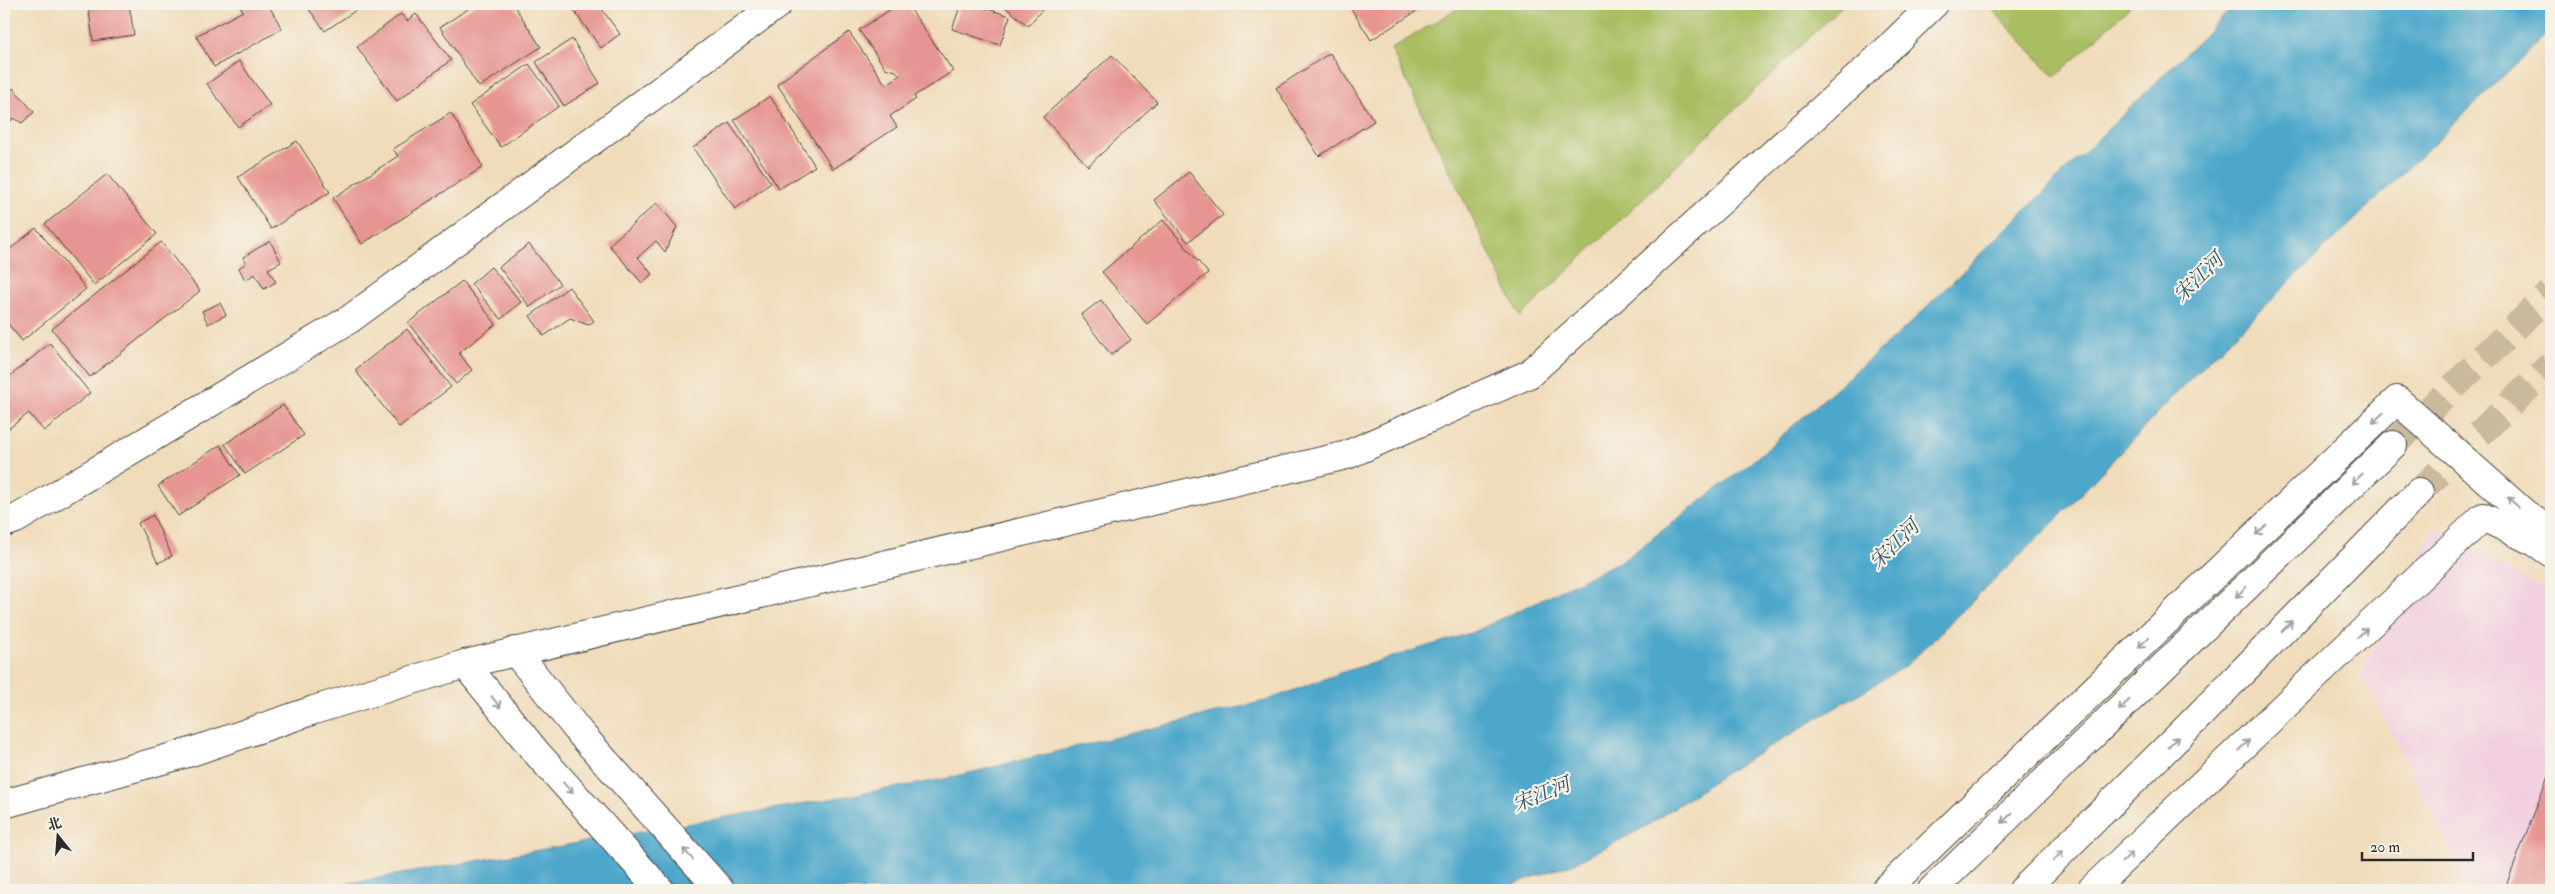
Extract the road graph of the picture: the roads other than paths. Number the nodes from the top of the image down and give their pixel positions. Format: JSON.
{"nodes":[{"id":1,"x":778,"y":4,"type":"edge"},
{"id":2,"x":1934,"y":4,"type":"edge"},
{"id":3,"x":2392,"y":445,"type":"tunnel mouth"},
{"id":4,"x":2420,"y":492,"type":"tunnel mouth"},
{"id":5,"x":4,"y":523,"type":"edge"},
{"id":6,"x":2551,"y":532,"type":"edge"},
{"id":7,"x":2551,"y":553,"type":"edge"},
{"id":8,"x":516,"y":651,"type":"junction"},
{"id":9,"x":465,"y":664,"type":"junction"},
{"id":10,"x":4,"y":804,"type":"edge"},
{"id":11,"x":660,"y":890,"type":"edge"},
{"id":12,"x":720,"y":890,"type":"edge"},
{"id":13,"x":1885,"y":890,"type":"edge"},
{"id":14,"x":1932,"y":890,"type":"edge"},
{"id":15,"x":2023,"y":890,"type":"edge"},
{"id":16,"x":2091,"y":890,"type":"edge"}],
"edges":[{"from":1,"to":5,"type":"main road"},
{"from":2,"to":8,"type":"main road"},
{"from":3,"to":14,"type":"main road","one_way":true},
{"from":15,"to":4,"type":"main road","one_way":true},
{"from":6,"to":13,"type":"main road","one_way":true},
{"from":16,"to":7,"type":"main road","one_way":true},
{"from":8,"to":9,"type":"main road"},
{"from":12,"to":8,"type":"main road","one_way":true},
{"from":9,"to":10,"type":"main road"},
{"from":9,"to":11,"type":"main road","one_way":true}]}
